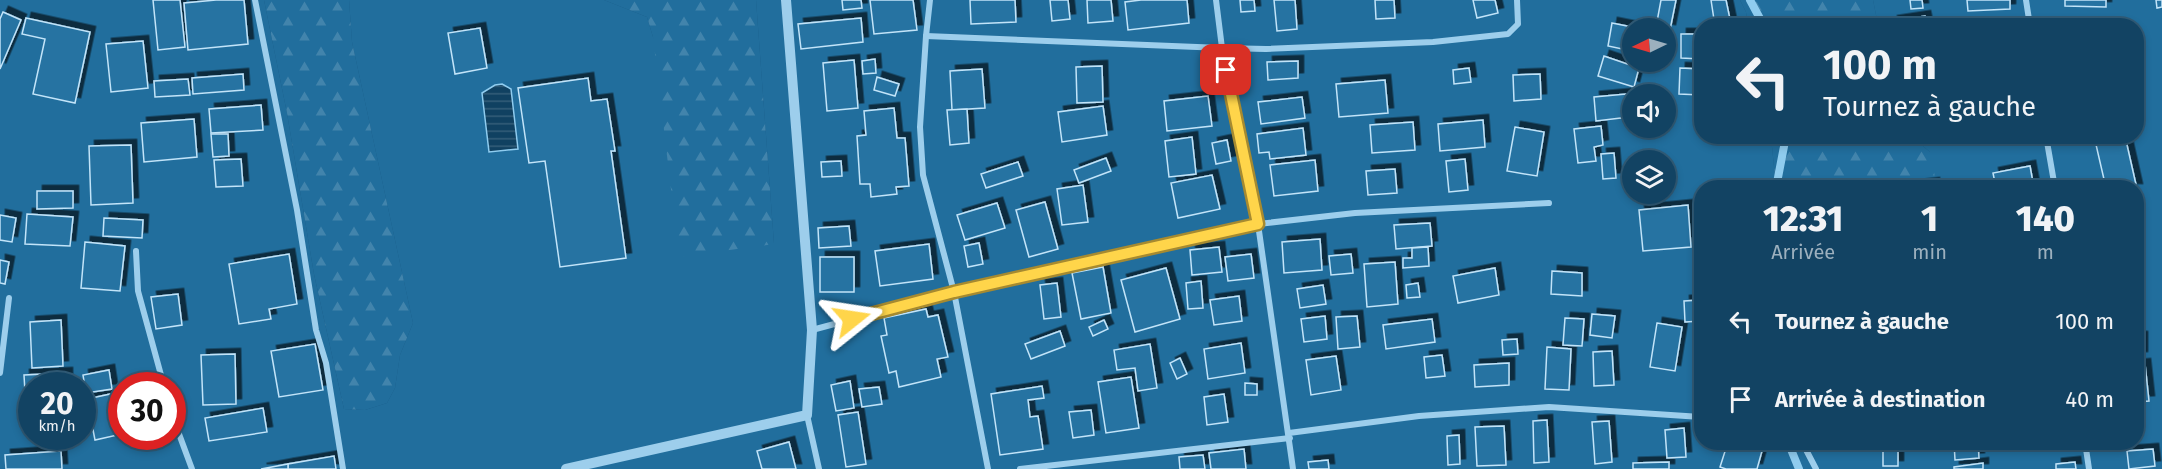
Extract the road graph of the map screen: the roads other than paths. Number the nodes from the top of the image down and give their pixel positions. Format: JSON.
{"nodes":[{"id":1,"x":255,"y":0,"type":"edge"},
{"id":2,"x":786,"y":0,"type":"edge"},
{"id":3,"x":930,"y":0,"type":"edge"},
{"id":4,"x":1216,"y":0,"type":"edge"},
{"id":5,"x":1517,"y":0,"type":"edge"},
{"id":6,"x":2026,"y":0,"type":"edge"},
{"id":7,"x":2029,"y":18,"type":"edge"},
{"id":8,"x":926,"y":36,"type":"junction"},
{"id":9,"x":1222,"y":48,"type":"junction"},
{"id":10,"x":2047,"y":144,"type":"edge"},
{"id":11,"x":2054,"y":180,"type":"edge"},
{"id":12,"x":1549,"y":203,"type":"dead end"},
{"id":13,"x":1258,"y":224,"type":"junction"},
{"id":14,"x":136,"y":251,"type":"dead end"},
{"id":15,"x":954,"y":292,"type":"junction"},
{"id":16,"x":9,"y":298,"type":"dead end"},
{"id":17,"x":812,"y":330,"type":"junction"},
{"id":18,"x":160,"y":372,"type":"edge"},
{"id":19,"x":0,"y":373,"type":"edge"},
{"id":20,"x":807,"y":415,"type":"junction"},
{"id":21,"x":1694,"y":417,"type":"edge"},
{"id":22,"x":1289,"y":435,"type":"junction"},
{"id":23,"x":185,"y":450,"type":"edge"},
{"id":24,"x":1806,"y":450,"type":"edge"},
{"id":25,"x":2086,"y":450,"type":"edge"},
{"id":26,"x":192,"y":469,"type":"edge"},
{"id":27,"x":343,"y":469,"type":"edge"},
{"id":28,"x":566,"y":469,"type":"edge"},
{"id":29,"x":819,"y":469,"type":"edge"},
{"id":30,"x":988,"y":469,"type":"edge"},
{"id":31,"x":1020,"y":469,"type":"edge"},
{"id":32,"x":1293,"y":469,"type":"edge"},
{"id":33,"x":1816,"y":469,"type":"edge"},
{"id":34,"x":2089,"y":469,"type":"edge"}],
"edges":[{"from":1,"to":27,"type":"street"},
{"from":2,"to":17,"type":"street"},
{"from":3,"to":8,"type":"street"},
{"from":4,"to":9,"type":"street"},
{"from":5,"to":9,"type":"street"},
{"from":6,"to":7,"type":"street"},
{"from":8,"to":9,"type":"street"},
{"from":8,"to":15,"type":"street"},
{"from":9,"to":13,"type":"street"},
{"from":10,"to":11,"type":"street"},
{"from":12,"to":13,"type":"street"},
{"from":13,"to":15,"type":"street"},
{"from":13,"to":22,"type":"street"},
{"from":14,"to":18,"type":"street"},
{"from":15,"to":17,"type":"street"},
{"from":15,"to":30,"type":"street"},
{"from":16,"to":19,"type":"street"},
{"from":17,"to":20,"type":"street"},
{"from":20,"to":28,"type":"street"},
{"from":20,"to":29,"type":"street"},
{"from":21,"to":22,"type":"street"},
{"from":22,"to":31,"type":"street"},
{"from":22,"to":32,"type":"street"},
{"from":23,"to":26,"type":"street"},
{"from":24,"to":33,"type":"street"},
{"from":25,"to":34,"type":"street"}]}
